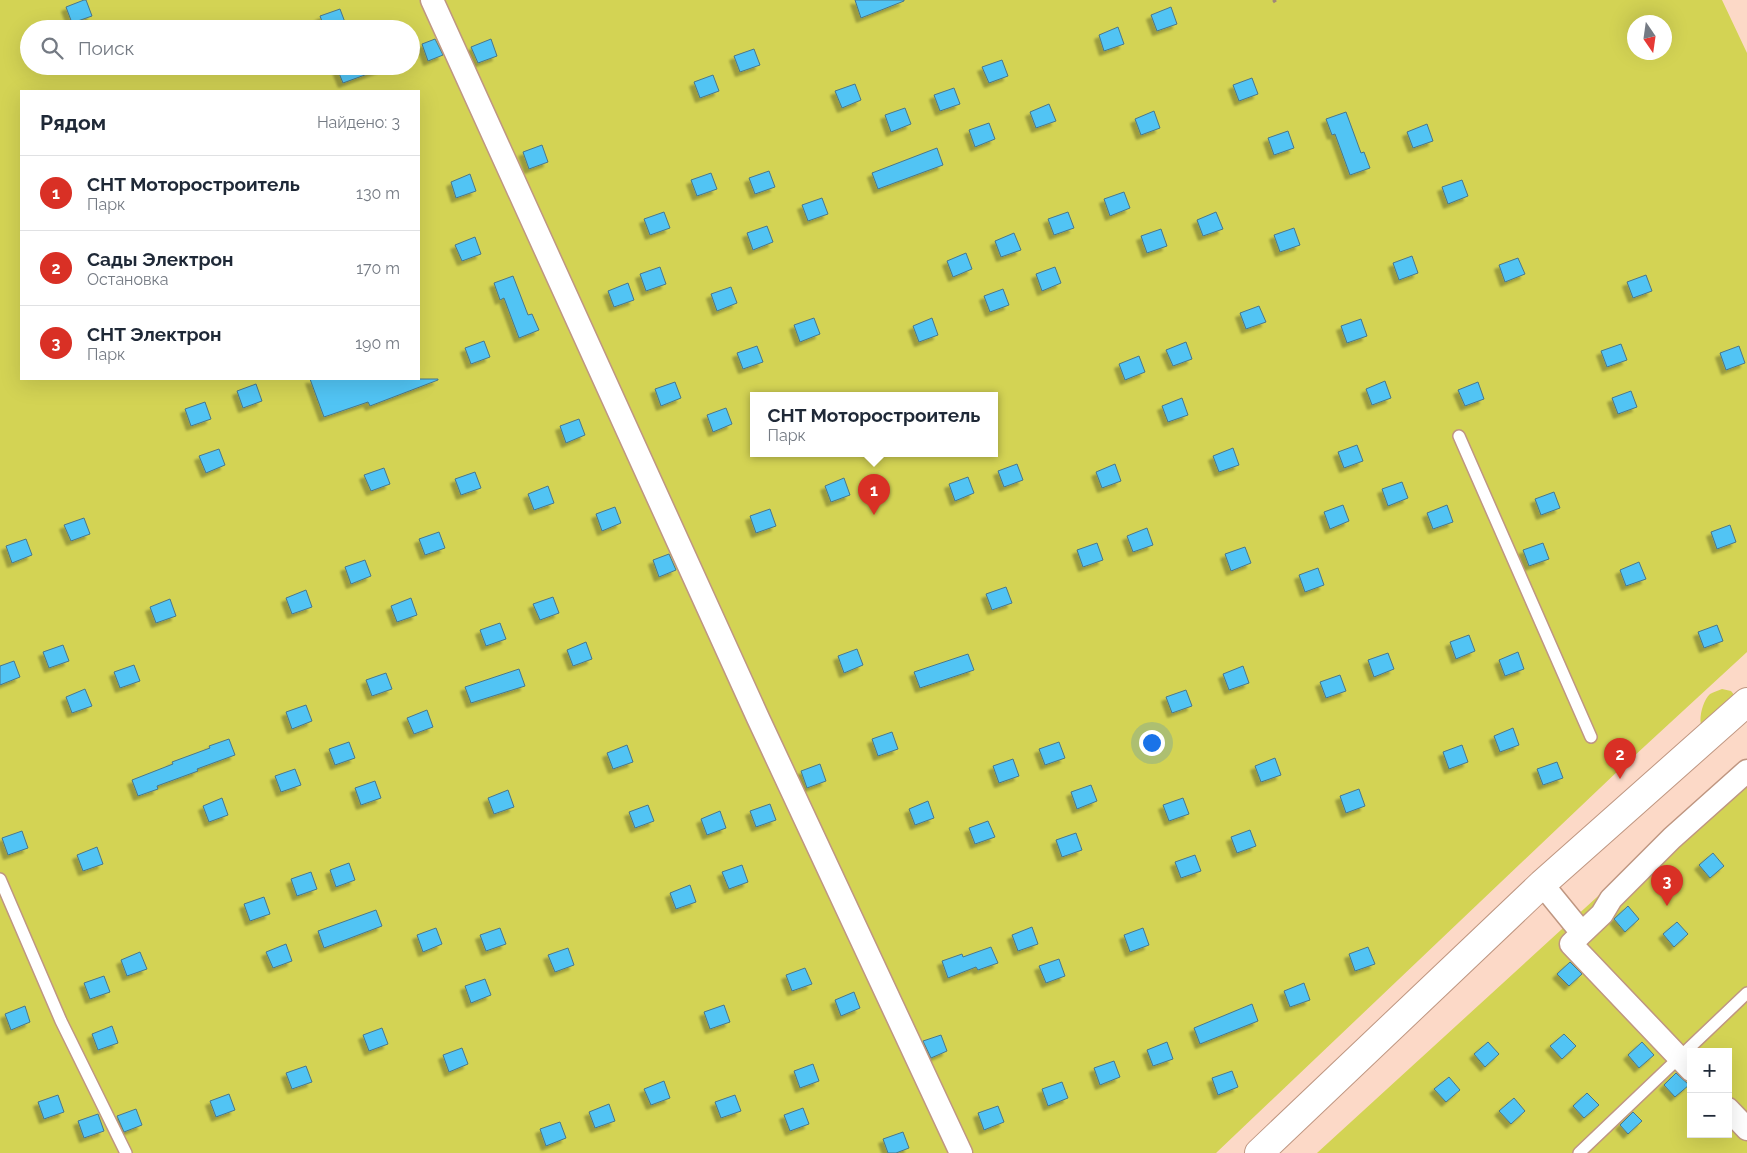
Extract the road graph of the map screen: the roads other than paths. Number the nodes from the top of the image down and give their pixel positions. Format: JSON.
{"nodes":[{"id":1,"x":432,"y":0,"type":"edge"},
{"id":2,"x":1459,"y":436,"type":"dead end"},
{"id":3,"x":1747,"y":702,"type":"edge"},
{"id":4,"x":1591,"y":737,"type":"dead end"},
{"id":5,"x":1747,"y":771,"type":"edge"},
{"id":6,"x":0,"y":880,"type":"edge"},
{"id":7,"x":1542,"y":884,"type":"junction"},
{"id":8,"x":1582,"y":933,"type":"junction"},
{"id":9,"x":1747,"y":993,"type":"edge"},
{"id":10,"x":1685,"y":1064,"type":"edge"},
{"id":11,"x":1732,"y":1113,"type":"edge"},
{"id":12,"x":1747,"y":1129,"type":"edge"},
{"id":13,"x":126,"y":1153,"type":"edge"},
{"id":14,"x":961,"y":1153,"type":"edge"},
{"id":15,"x":1260,"y":1153,"type":"edge"},
{"id":16,"x":1579,"y":1153,"type":"edge"}],
"edges":[{"from":1,"to":14,"type":"street"},
{"from":2,"to":4,"type":"lane"},
{"from":3,"to":7,"type":"street"},
{"from":5,"to":8,"type":"street"},
{"from":6,"to":13,"type":"lane"},
{"from":7,"to":8,"type":"street"},
{"from":7,"to":15,"type":"street"},
{"from":8,"to":10,"type":"street"},
{"from":9,"to":10,"type":"lane"},
{"from":10,"to":16,"type":"lane"},
{"from":11,"to":12,"type":"street"}]}
